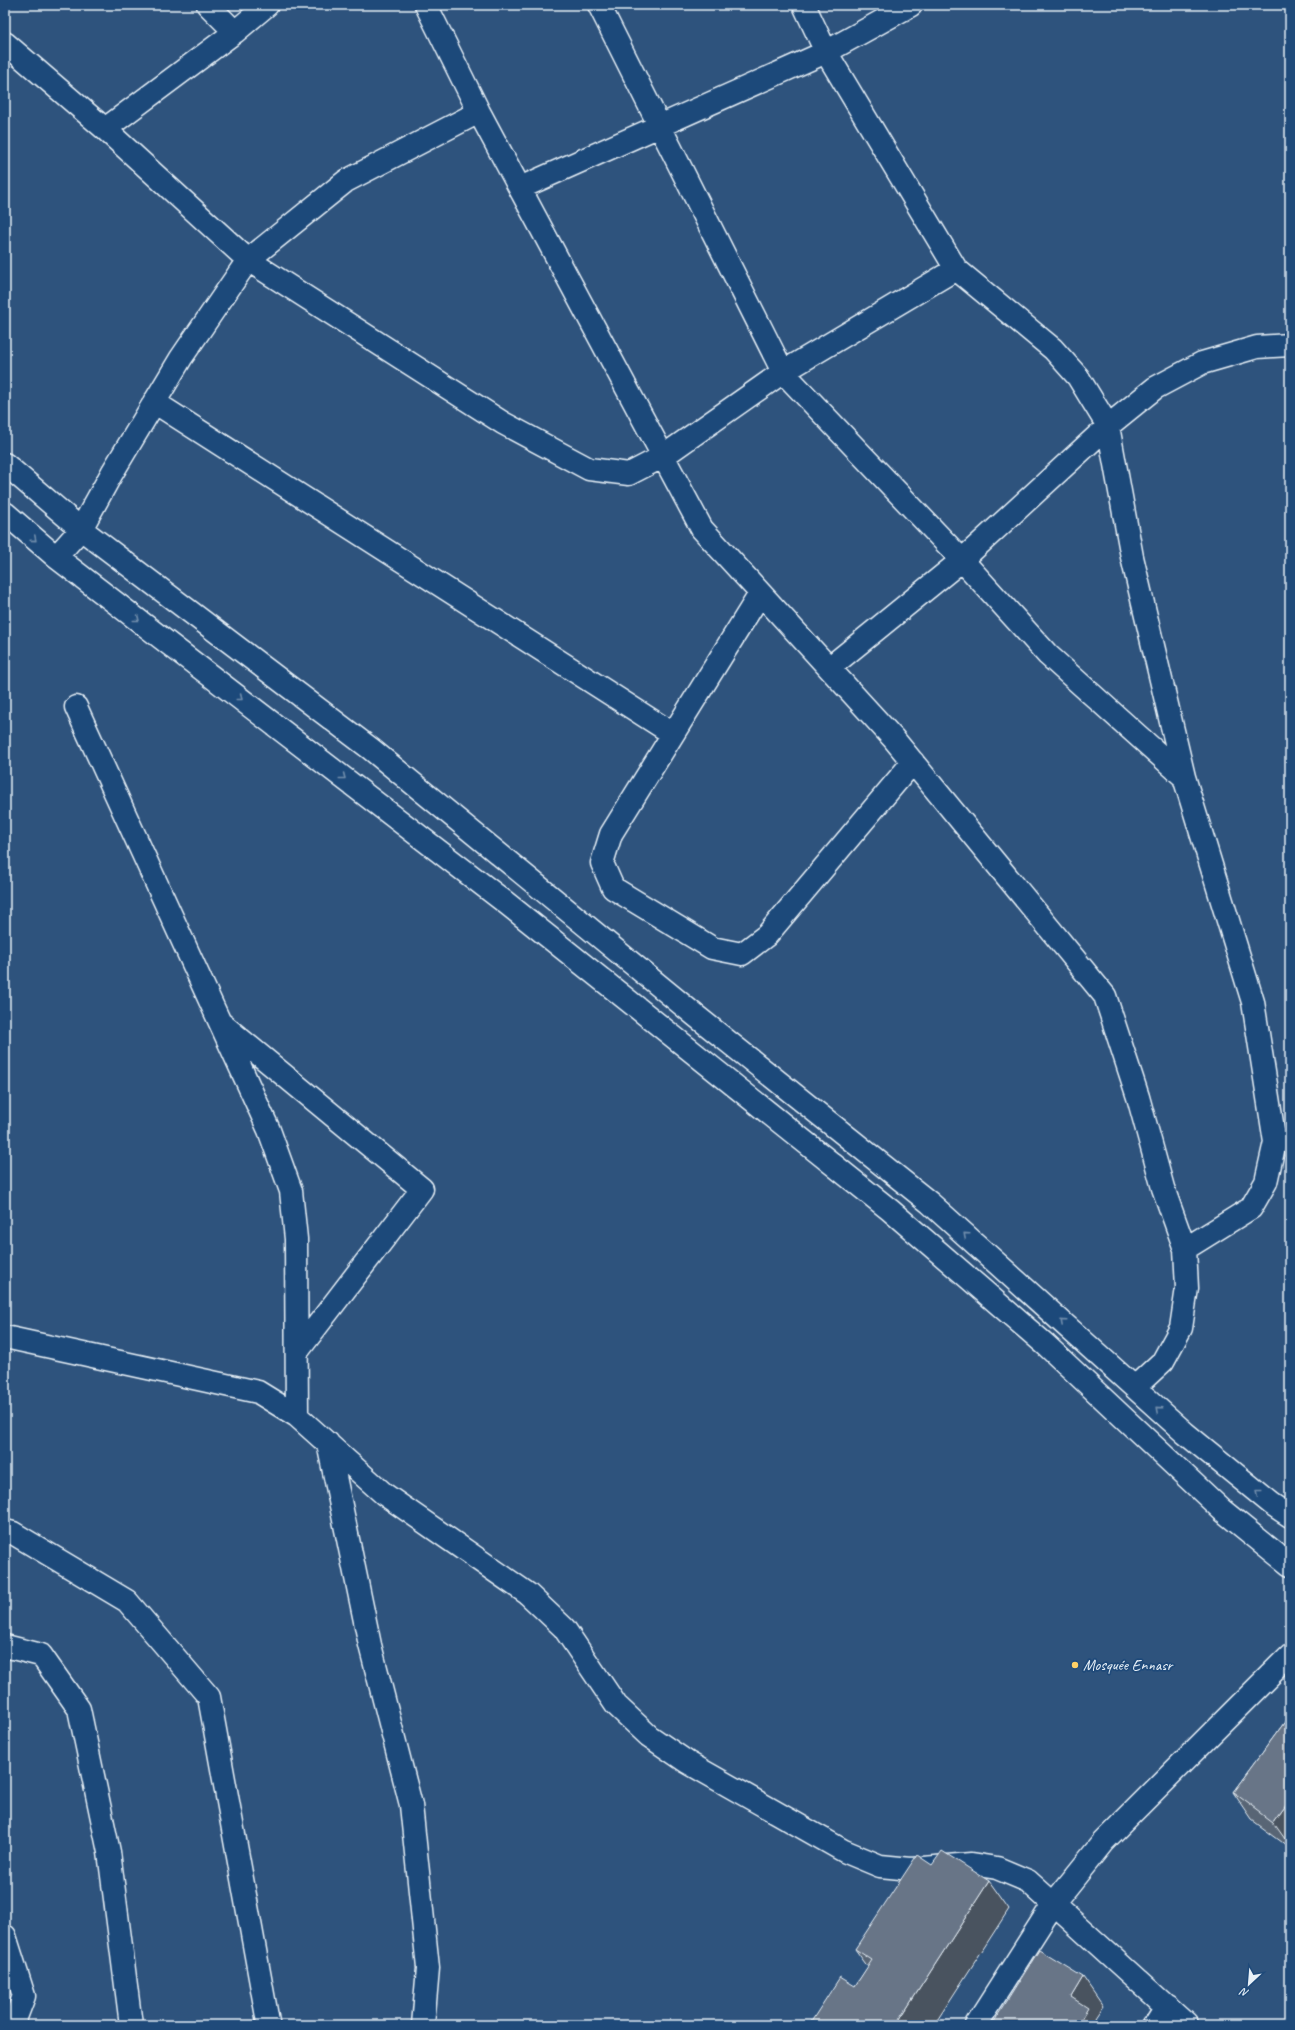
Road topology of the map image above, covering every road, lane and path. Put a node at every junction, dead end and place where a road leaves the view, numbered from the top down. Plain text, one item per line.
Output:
1 (208, 5) edge
2 (267, 5) edge
3 (426, 5) edge
4 (599, 5) edge
5 (804, 5) edge
6 (911, 5) edge
7 (235, 32) junction
8 (5, 43) edge
9 (826, 52) junction
10 (479, 112) junction
11 (660, 125) junction
12 (105, 129) junction
13 (520, 188) junction
14 (248, 260) junction
15 (956, 269) junction
16 (1290, 344) edge
17 (783, 372) junction
18 (154, 402) junction
19 (1108, 426) junction
20 (662, 457) junction
21 (5, 464) edge
22 (5, 513) edge
23 (81, 529) junction
24 (56, 557) junction
25 (962, 560) junction
26 (760, 594) junction
27 (829, 668) junction
28 (76, 707) dead end
29 (673, 734) junction
30 (913, 762) junction
31 (1184, 777) junction
32 (219, 1021) junction
33 (1185, 1250) junction
34 (5, 1337) edge
35 (297, 1352) junction
36 (1135, 1387) junction
37 (297, 1416) junction
38 (328, 1444) junction
39 (1290, 1516) edge
40 (5, 1531) edge
41 (1290, 1565) edge
42 (5, 1646) edge
43 (1290, 1655) edge
44 (1054, 1903) junction
45 (5, 1936) edge
46 (1167, 2006) junction
47 (13, 2025) edge
48 (131, 2025) edge
49 (267, 2025) edge
50 (423, 2025) edge
51 (976, 2025) edge
52 (1155, 2025) edge
53 (1188, 2025) edge

1 - 7 street
2 - 7 street
3 - 10 street
4 - 11 street
5 - 9 street
6 - 9 street
7 - 12 street
8 - 12 street
9 - 11 street
9 - 15 street
10 - 13 street
10 - 14 street
11 - 13 street
11 - 17 street
12 - 14 street
13 - 20 street
14 - 18 street
14 - 20 street
15 - 17 street
15 - 19 street
16 - 19 street
17 - 20 street
17 - 25 street
18 - 23 street
18 - 29 street
19 - 25 street
19 - 31 street
20 - 26 street
21 - 23 street
22 -> 24 street
23 - 24 street
36 -> 23 street
24 -> 41 street
25 - 27 street
25 - 31 street
26 - 27 street
26 - 29 street
27 - 30 street
28 - 32 street
29 - 30 street
30 - 33 street
31 - 33 street
32 - 35 street
32 - 35 street
33 - 36 street
34 - 37 street
35 - 37 street
39 -> 36 street
37 - 38 street
38 - 44 street
38 - 50 street
40 - 49 street
42 - 48 street
43 - 44 street
44 - 46 street
44 - 51 street
45 - 47 street
46 - 52 street
46 - 53 street

